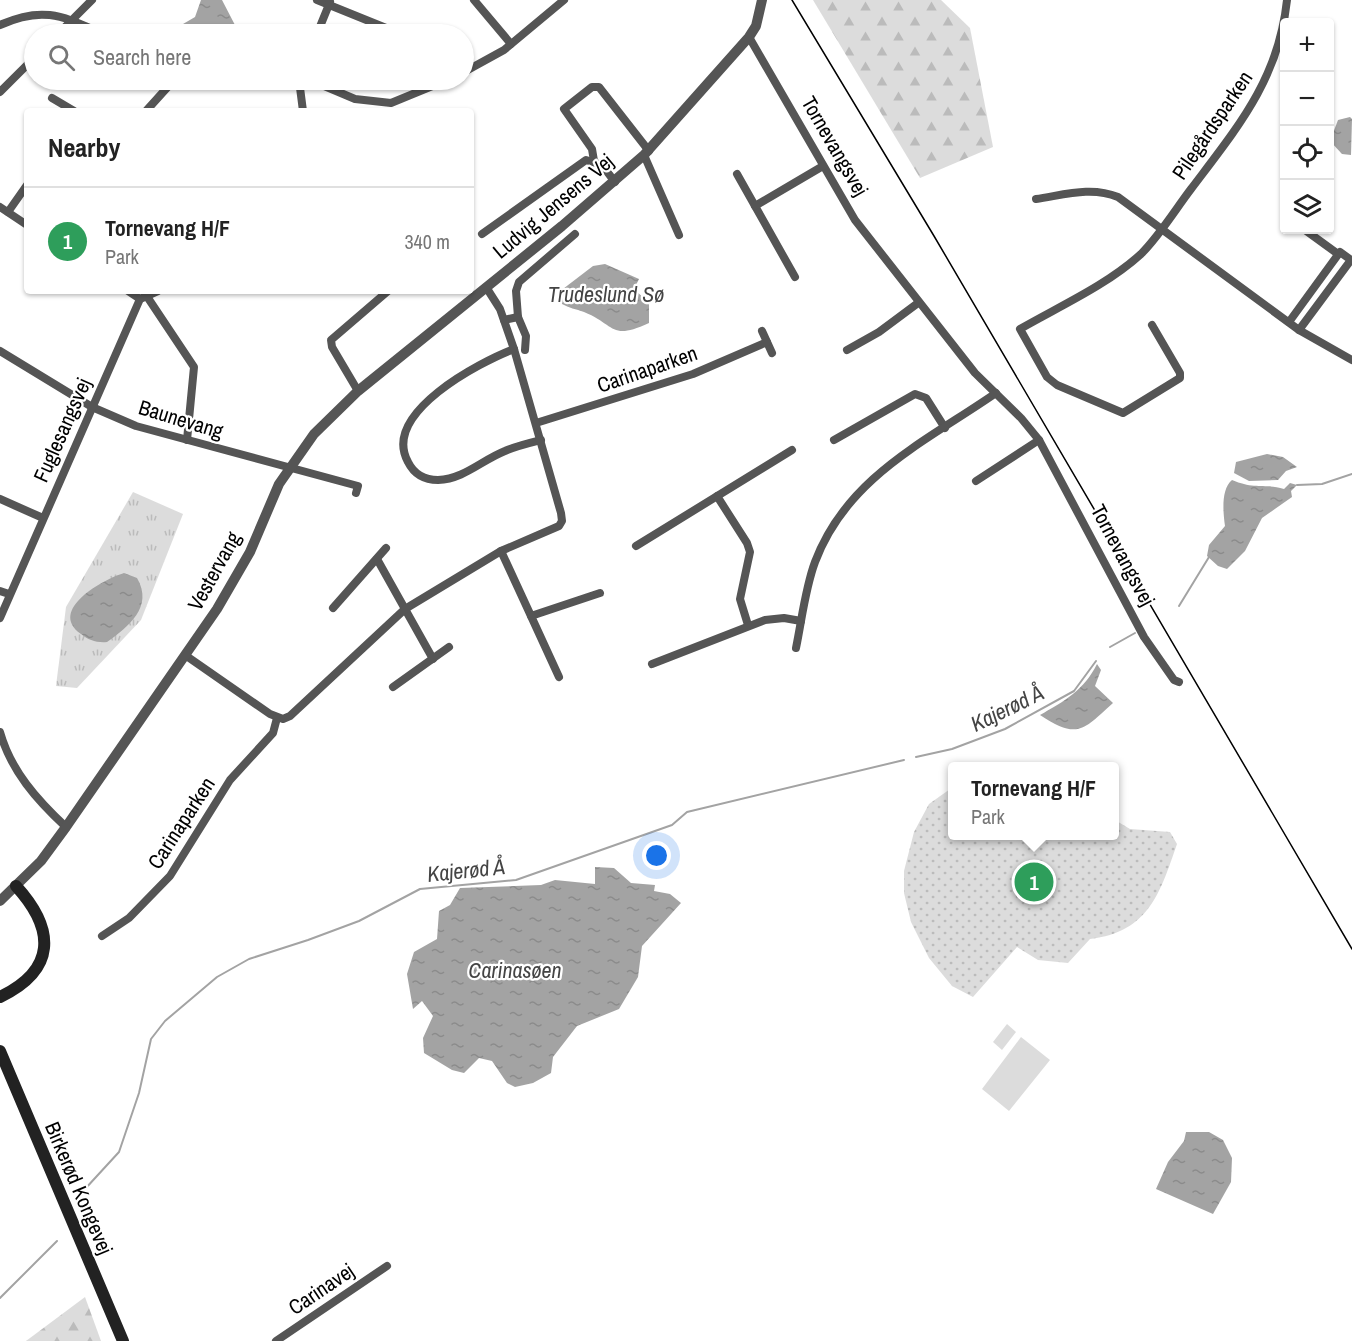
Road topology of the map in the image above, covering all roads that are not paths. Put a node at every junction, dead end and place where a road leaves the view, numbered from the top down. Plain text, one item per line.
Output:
1 (92, 0) edge
2 (317, 0) edge
3 (474, 0) edge
4 (564, 0) edge
5 (762, 0) edge
6 (1287, 0) edge
7 (330, 2) edge
8 (73, 20) junction
9 (69, 24) edge
10 (82, 24) edge
11 (321, 24) edge
12 (378, 24) edge
13 (0, 25) edge
14 (749, 37) junction
15 (511, 44) junction
16 (474, 67) edge
17 (24, 68) edge
18 (165, 90) edge
19 (300, 90) edge
20 (334, 90) edge
21 (427, 90) edge
22 (0, 92) edge
23 (52, 98) dead end
24 (392, 107) edge
25 (69, 108) edge
26 (149, 108) edge
27 (303, 108) edge
28 (646, 153) junction
29 (594, 161) junction
30 (823, 166) junction
31 (737, 174) dead end
32 (615, 182) junction
33 (24, 188) edge
34 (1036, 199) dead end
35 (755, 206) junction
36 (4, 210) edge
37 (24, 223) edge
38 (1161, 229) junction
39 (483, 234) dead end
40 (575, 234) dead end
41 (1310, 234) edge
42 (680, 235) dead end
43 (1338, 254) junction
44 (795, 276) dead end
45 (486, 287) junction
46 (136, 294) edge
47 (150, 294) edge
48 (384, 294) edge
49 (143, 297) junction
50 (918, 303) junction
51 (518, 317) junction
52 (504, 320) junction
53 (1289, 322) junction
54 (1152, 325) dead end
55 (1299, 330) junction
56 (762, 332) dead end
57 (767, 342) junction
58 (514, 349) junction
59 (525, 350) dead end
60 (847, 350) dead end
61 (0, 351) edge
62 (772, 353) dead end
63 (1352, 360) edge
64 (358, 391) junction
65 (996, 393) junction
66 (93, 407) junction
67 (536, 423) junction
68 (945, 428) junction
69 (187, 440) junction
70 (541, 440) junction
71 (834, 440) dead end
72 (1039, 440) junction
73 (792, 450) dead end
74 (289, 468) junction
75 (976, 481) dead end
76 (356, 493) dead end
77 (717, 496) junction
78 (0, 499) edge
79 (43, 518) junction
80 (636, 546) dead end
81 (386, 548) dead end
82 (501, 551) junction
83 (377, 559) junction
84 (0, 591) edge
85 (600, 593) dead end
86 (9, 594) junction
87 (333, 608) dead end
88 (405, 609) junction
89 (531, 616) junction
90 (0, 618) edge
91 (801, 621) junction
92 (748, 625) junction
93 (449, 647) dead end
94 (796, 648) dead end
95 (185, 655) junction
96 (433, 659) junction
97 (652, 664) dead end
98 (559, 677) dead end
99 (1179, 682) dead end
100 (393, 687) dead end
101 (277, 718) junction
102 (0, 732) edge
103 (2, 746) edge
104 (66, 827) junction
105 (16, 886) junction
106 (0, 901) edge
107 (102, 936) dead end
108 (0, 997) edge
109 (0, 1051) edge
110 (5, 1076) edge
111 (387, 1266) dead end
112 (123, 1341) edge
113 (276, 1341) edge

1 - 8 street
2 - 7 street
3 - 15 street
4 - 15 street
5 - 14 street
6 - 38 street, Pilegårdsparken
7 - 11 street
7 - 12 street
8 - 9 street
8 - 10 street
8 - 13 street
14 - 28 street, Ludvig Jensens Vej
14 - 30 street, Tornevangsvej
15 - 16 street
17 - 22 street
18 - 26 street
19 - 27 street
20 - 24 street
21 - 24 street
23 - 25 street
28 - 29 street, Ludvig Jensens Vej
28 - 32 street, Ludvig Jensens Vej
28 - 42 street, Ludvig Jensens Vej
29 - 32 street
29 - 39 street
30 - 35 street
30 - 50 street, Tornevangsvej
31 - 35 street
32 - 45 street, Ludvig Jensens Vej
33 - 36 street
34 - 38 street
35 - 44 street
36 - 37 street
38 - 53 street
38 - 54 street, Pilegårdsparken
40 - 51 street
41 - 43 street
43 - 53 street
43 - 55 street
45 - 52 street
45 - 64 street, Vestervang
46 - 49 street
47 - 49 street
48 - 64 street
49 - 66 street, Fuglesangsvej
49 - 69 street
50 - 60 street
50 - 65 street, Tornevangsvej
51 - 52 street
51 - 59 street
52 - 58 street
53 - 55 street
55 - 63 street
56 - 57 street
57 - 62 street
57 - 67 street, Carinaparken
58 - 67 street
58 - 70 street
61 - 66 street, Baunevang
64 - 74 street, Vestervang
65 - 68 street
65 - 72 street, Tornevangsvej
66 - 69 street, Baunevang
66 - 79 street, Fuglesangsvej
67 - 70 street
68 - 71 street
68 - 91 street
69 - 74 street, Baunevang
70 - 82 street
72 - 75 street
72 - 99 street, Tornevangsvej
73 - 77 street
74 - 76 street, Baunevang
74 - 95 street, Vestervang
77 - 80 street
77 - 92 street
78 - 79 street
79 - 86 street, Fuglesangsvej
81 - 83 street
82 - 88 street
82 - 89 street
83 - 87 street
83 - 88 street
84 - 86 street
85 - 89 street
86 - 90 street, Fuglesangsvej
88 - 96 street
88 - 101 street
89 - 98 street
91 - 92 street
91 - 94 street
92 - 97 street
93 - 96 street
95 - 101 street
95 - 104 street, Vestervang
96 - 100 street
101 - 107 street, Carinaparken
102 - 103 street
103 - 104 street
104 - 105 street, Vestervang
105 - 106 street, Vestervang
105 - 108 main road
109 - 110 main road, Birkerød Kongevej
110 - 112 main road, Birkerød Kongevej
111 - 113 street, Carinavej

